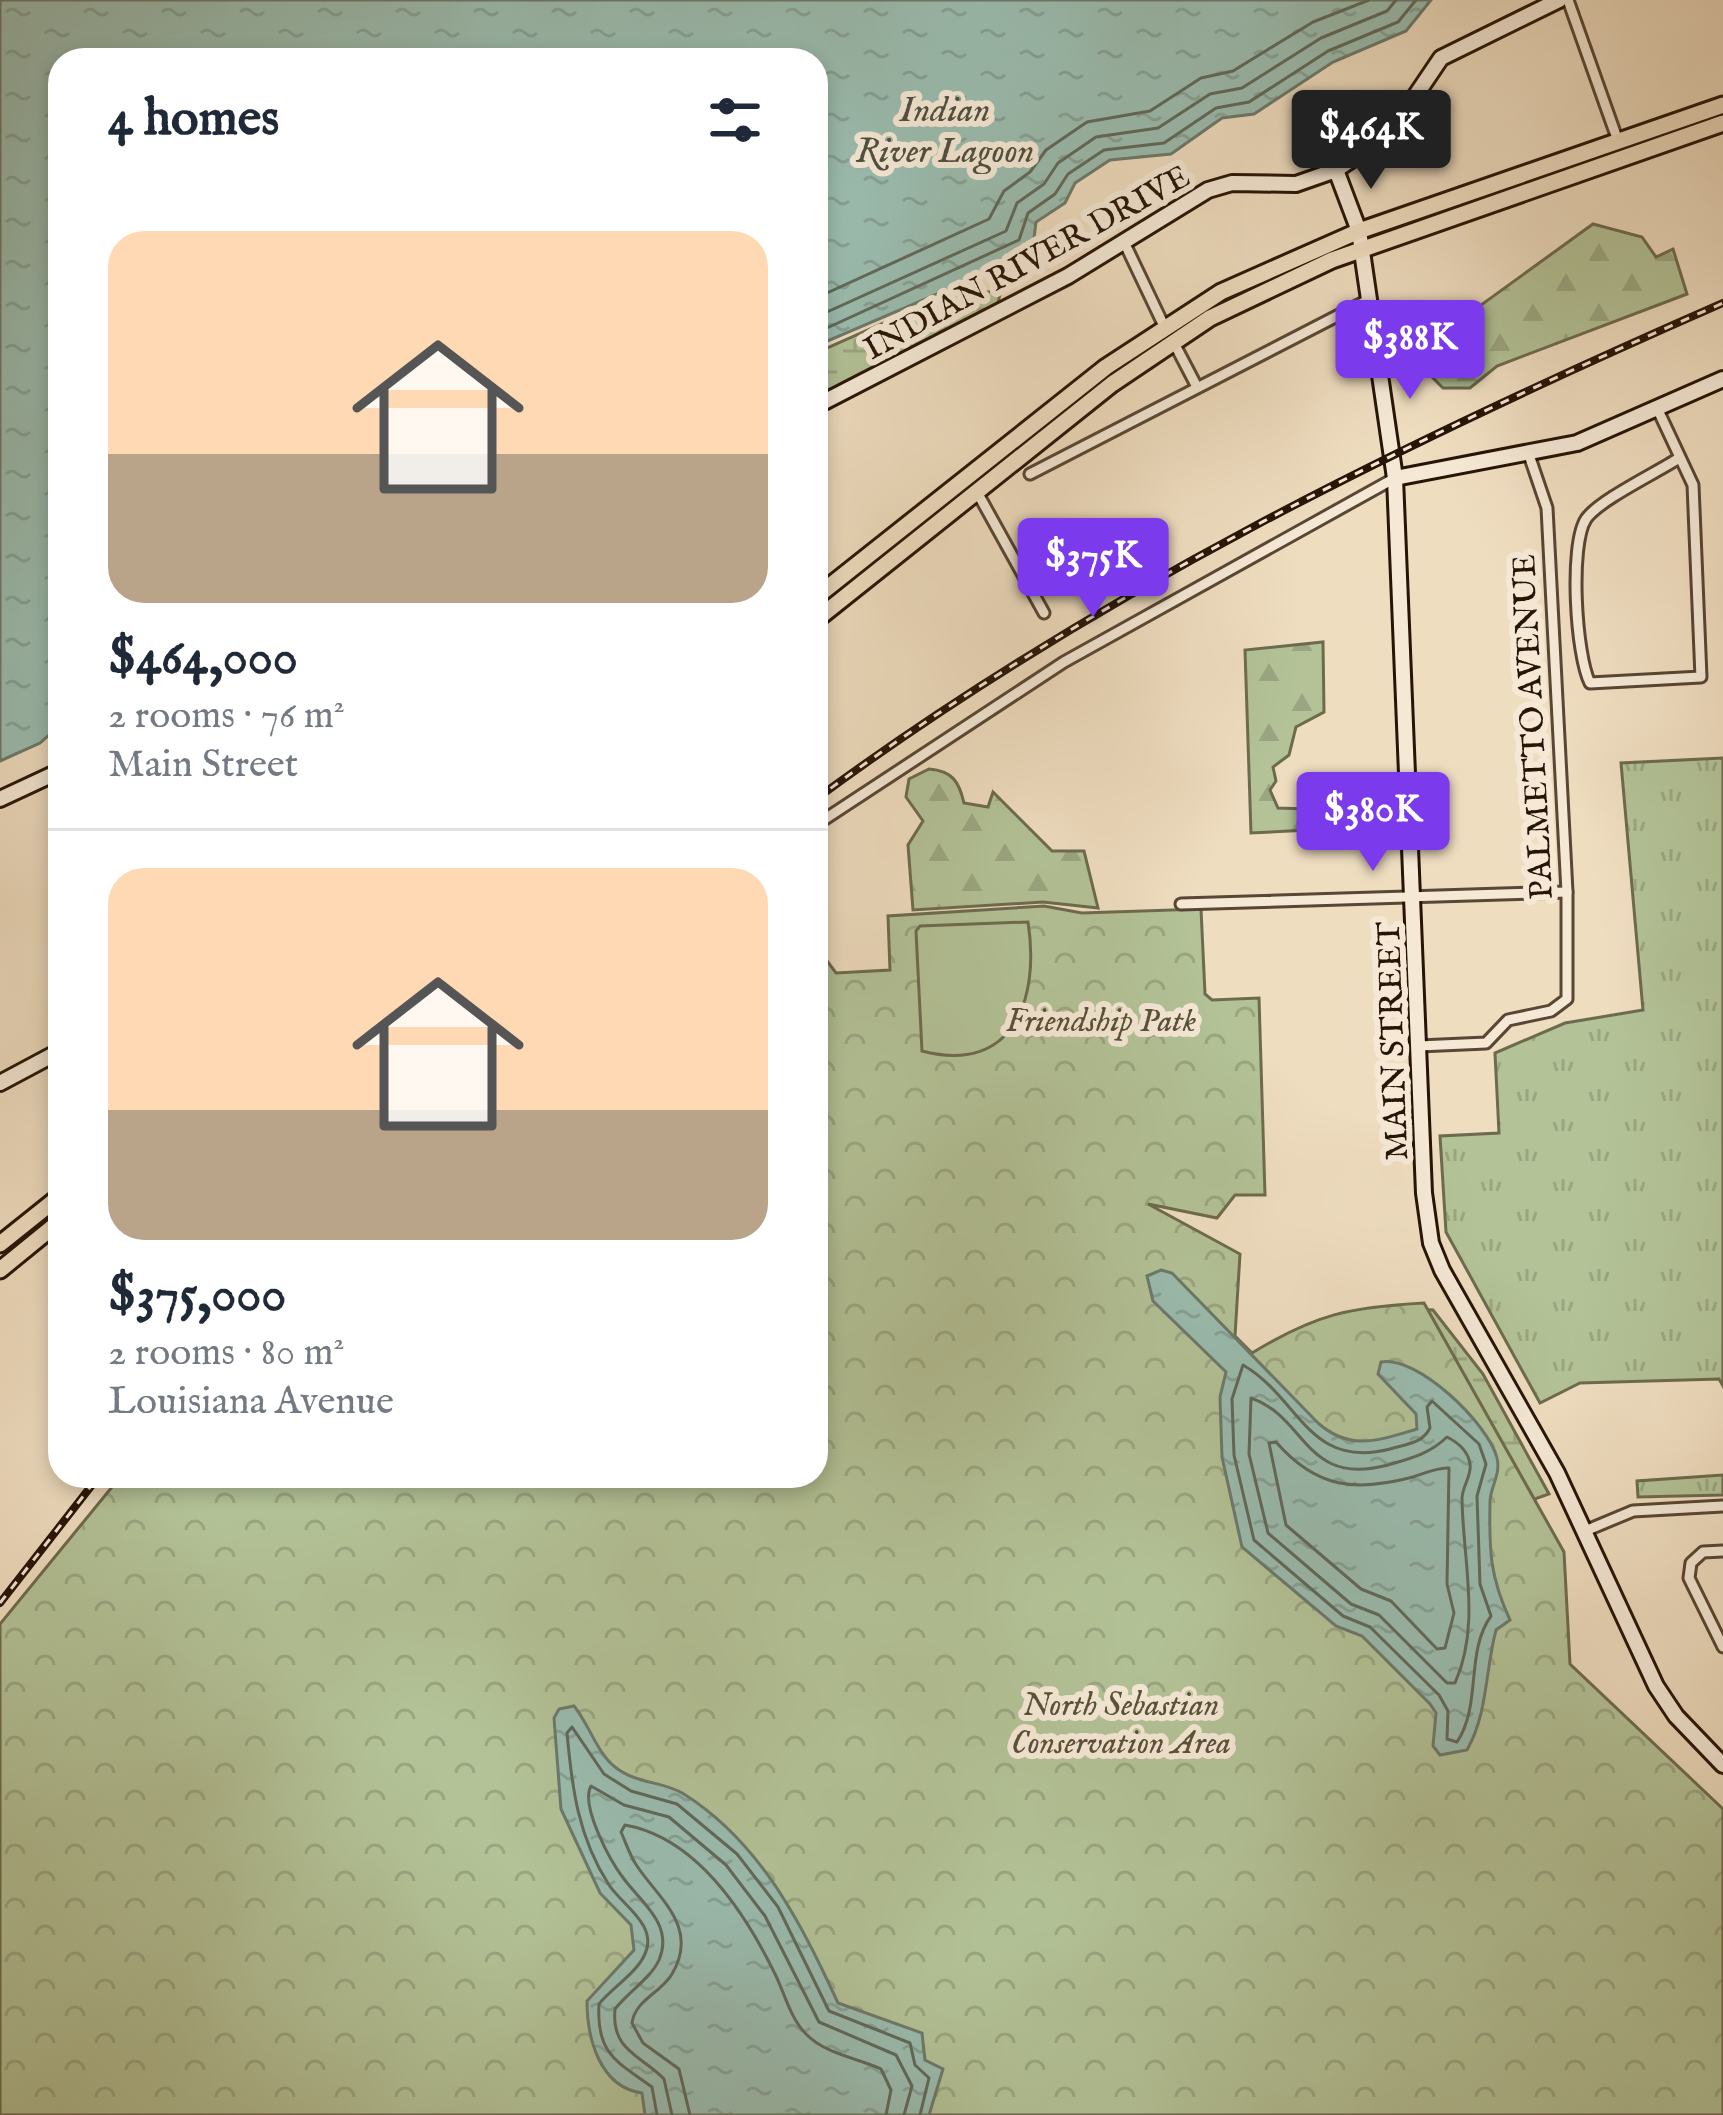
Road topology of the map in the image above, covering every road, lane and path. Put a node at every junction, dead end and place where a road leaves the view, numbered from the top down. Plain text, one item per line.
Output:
1 (1558, 0) edge
2 (1568, 0) edge
3 (1723, 105) edge
4 (1678, 121) junction
5 (1723, 123) edge
6 (1618, 141) junction
7 (1660, 146) junction
8 (1596, 167) junction
9 (1336, 170) junction
10 (1359, 231) junction
11 (1125, 244) junction
12 (1362, 249) junction
13 (1370, 299) junction
14 (1168, 333) junction
15 (1723, 379) edge
16 (1197, 387) junction
17 (828, 400) edge
18 (1657, 408) junction
19 (1529, 455) junction
20 (993, 457) junction
21 (1679, 458) junction
22 (1030, 474) dead end
23 (1395, 478) junction
24 (961, 482) junction
25 (977, 492) junction
26 (948, 515) junction
27 (828, 587) edge
28 (828, 610) edge
29 (1044, 613) dead end
30 (48, 777) edge
31 (0, 799) edge
32 (828, 818) edge
33 (1567, 892) junction
34 (1413, 895) junction
35 (1181, 904) dead end
36 (1419, 1046) junction
37 (48, 1057) edge
38 (0, 1083) edge
39 (48, 1206) edge
40 (48, 1231) edge
41 (0, 1244) edge
42 (0, 1270) edge
43 (1723, 1506) edge
44 (1585, 1531) junction
45 (1723, 1551) edge
46 (1723, 1647) edge
47 (1723, 1765) edge

1 - 9 street, INDIAN RIVER DRIVE
2 - 6 street
3 - 4 main road
4 - 6 main road
4 - 7 main road
5 - 7 main road
6 - 8 main road
6 - 10 main road
7 - 8 main road
8 - 12 main road
9 - 10 street, MAIN STREET
9 - 11 street, INDIAN RIVER DRIVE
10 - 12 street, MAIN STREET
10 - 14 main road
11 - 14 street
11 - 17 street, INDIAN RIVER DRIVE
12 - 13 street, MAIN STREET
12 - 14 main road
13 - 16 street
13 - 23 street, MAIN STREET
14 - 16 street
14 - 20 main road
14 - 25 main road
15 - 18 street
16 - 22 street
18 - 19 street
18 - 21 street
19 - 23 street
19 - 33 street, PALMETTO AVENUE
20 - 24 main road
20 - 25 main road
21 - 21 street
23 - 32 street
23 - 34 street, MAIN STREET
24 - 26 main road
24 - 27 main road
25 - 26 main road
25 - 29 street
26 - 28 main road
30 - 31 street
33 - 34 street
33 - 36 street, PALMETTO AVENUE
34 - 35 street
34 - 36 street, MAIN STREET
36 - 44 street, MAIN STREET
37 - 38 street
39 - 41 main road
40 - 42 main road
43 - 44 street
44 - 47 street, MAIN STREET
45 - 46 street

